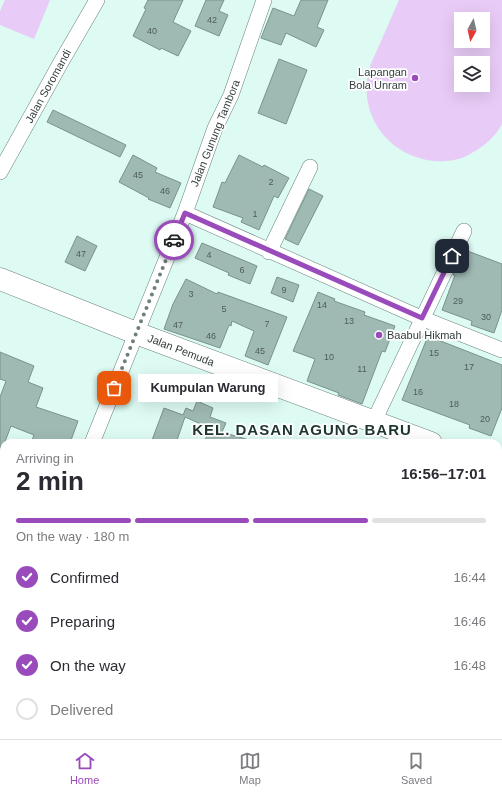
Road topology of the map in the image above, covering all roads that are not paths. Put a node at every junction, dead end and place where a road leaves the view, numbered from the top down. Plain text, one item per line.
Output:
1 (97, 0) edge
2 (264, 0) edge
3 (310, 167) dead end
4 (0, 172) edge
5 (185, 213) junction
6 (464, 231) dead end
7 (269, 252) junction
8 (0, 279) edge
9 (422, 318) junction
10 (136, 333) junction
11 (502, 350) edge
12 (374, 421) junction
13 (94, 439) edge
14 (421, 439) edge

1 - 4 street, Jalan Soromandi
2 - 5 street, Jalan Gunung Tambora
3 - 7 street
5 - 7 street
5 - 10 street, Jalan Gunung Tambora
6 - 9 street
7 - 9 street
8 - 10 street, Jalan Pemuda
9 - 11 street
9 - 12 street
10 - 12 street, Jalan Pemuda
10 - 13 street, Jalan Gunung Tambora
12 - 14 street, Jalan Pemuda

